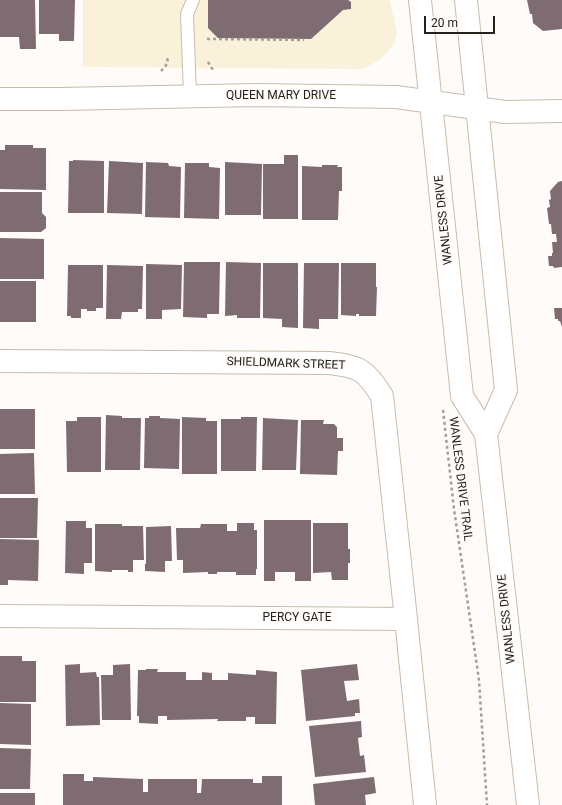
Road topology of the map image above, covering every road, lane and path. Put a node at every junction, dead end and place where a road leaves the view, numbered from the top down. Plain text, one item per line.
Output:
1 (193, 0) edge
2 (420, 0) edge
3 (466, 0) edge
4 (207, 39) dead end
5 (304, 40) dead end
6 (190, 96) junction
7 (0, 99) edge
8 (431, 102) junction
9 (477, 108) junction
10 (562, 111) edge
11 (0, 361) edge
12 (442, 407) dead end
13 (486, 434) junction
14 (0, 616) edge
15 (406, 619) junction
16 (425, 805) edge
17 (487, 805) edge
18 (528, 805) edge

1 - 6 lane
2 - 8 street, WANLESS DRIVE
3 - 9 street
4 - 5 path
6 - 7 street, QUEEN MARY DRIVE
6 - 8 street, QUEEN MARY DRIVE
8 - 9 street, QUEEN MARY DRIVE
8 - 13 street, WANLESS DRIVE
9 - 10 street, QUEEN MARY DRIVE
9 - 13 street
11 - 15 street, SHIELDMARK STREET
12 - 17 path, WANLESS DRIVE TRAIL
13 - 18 street, WANLESS DRIVE
14 - 15 street, PERCY GATE
15 - 16 street

